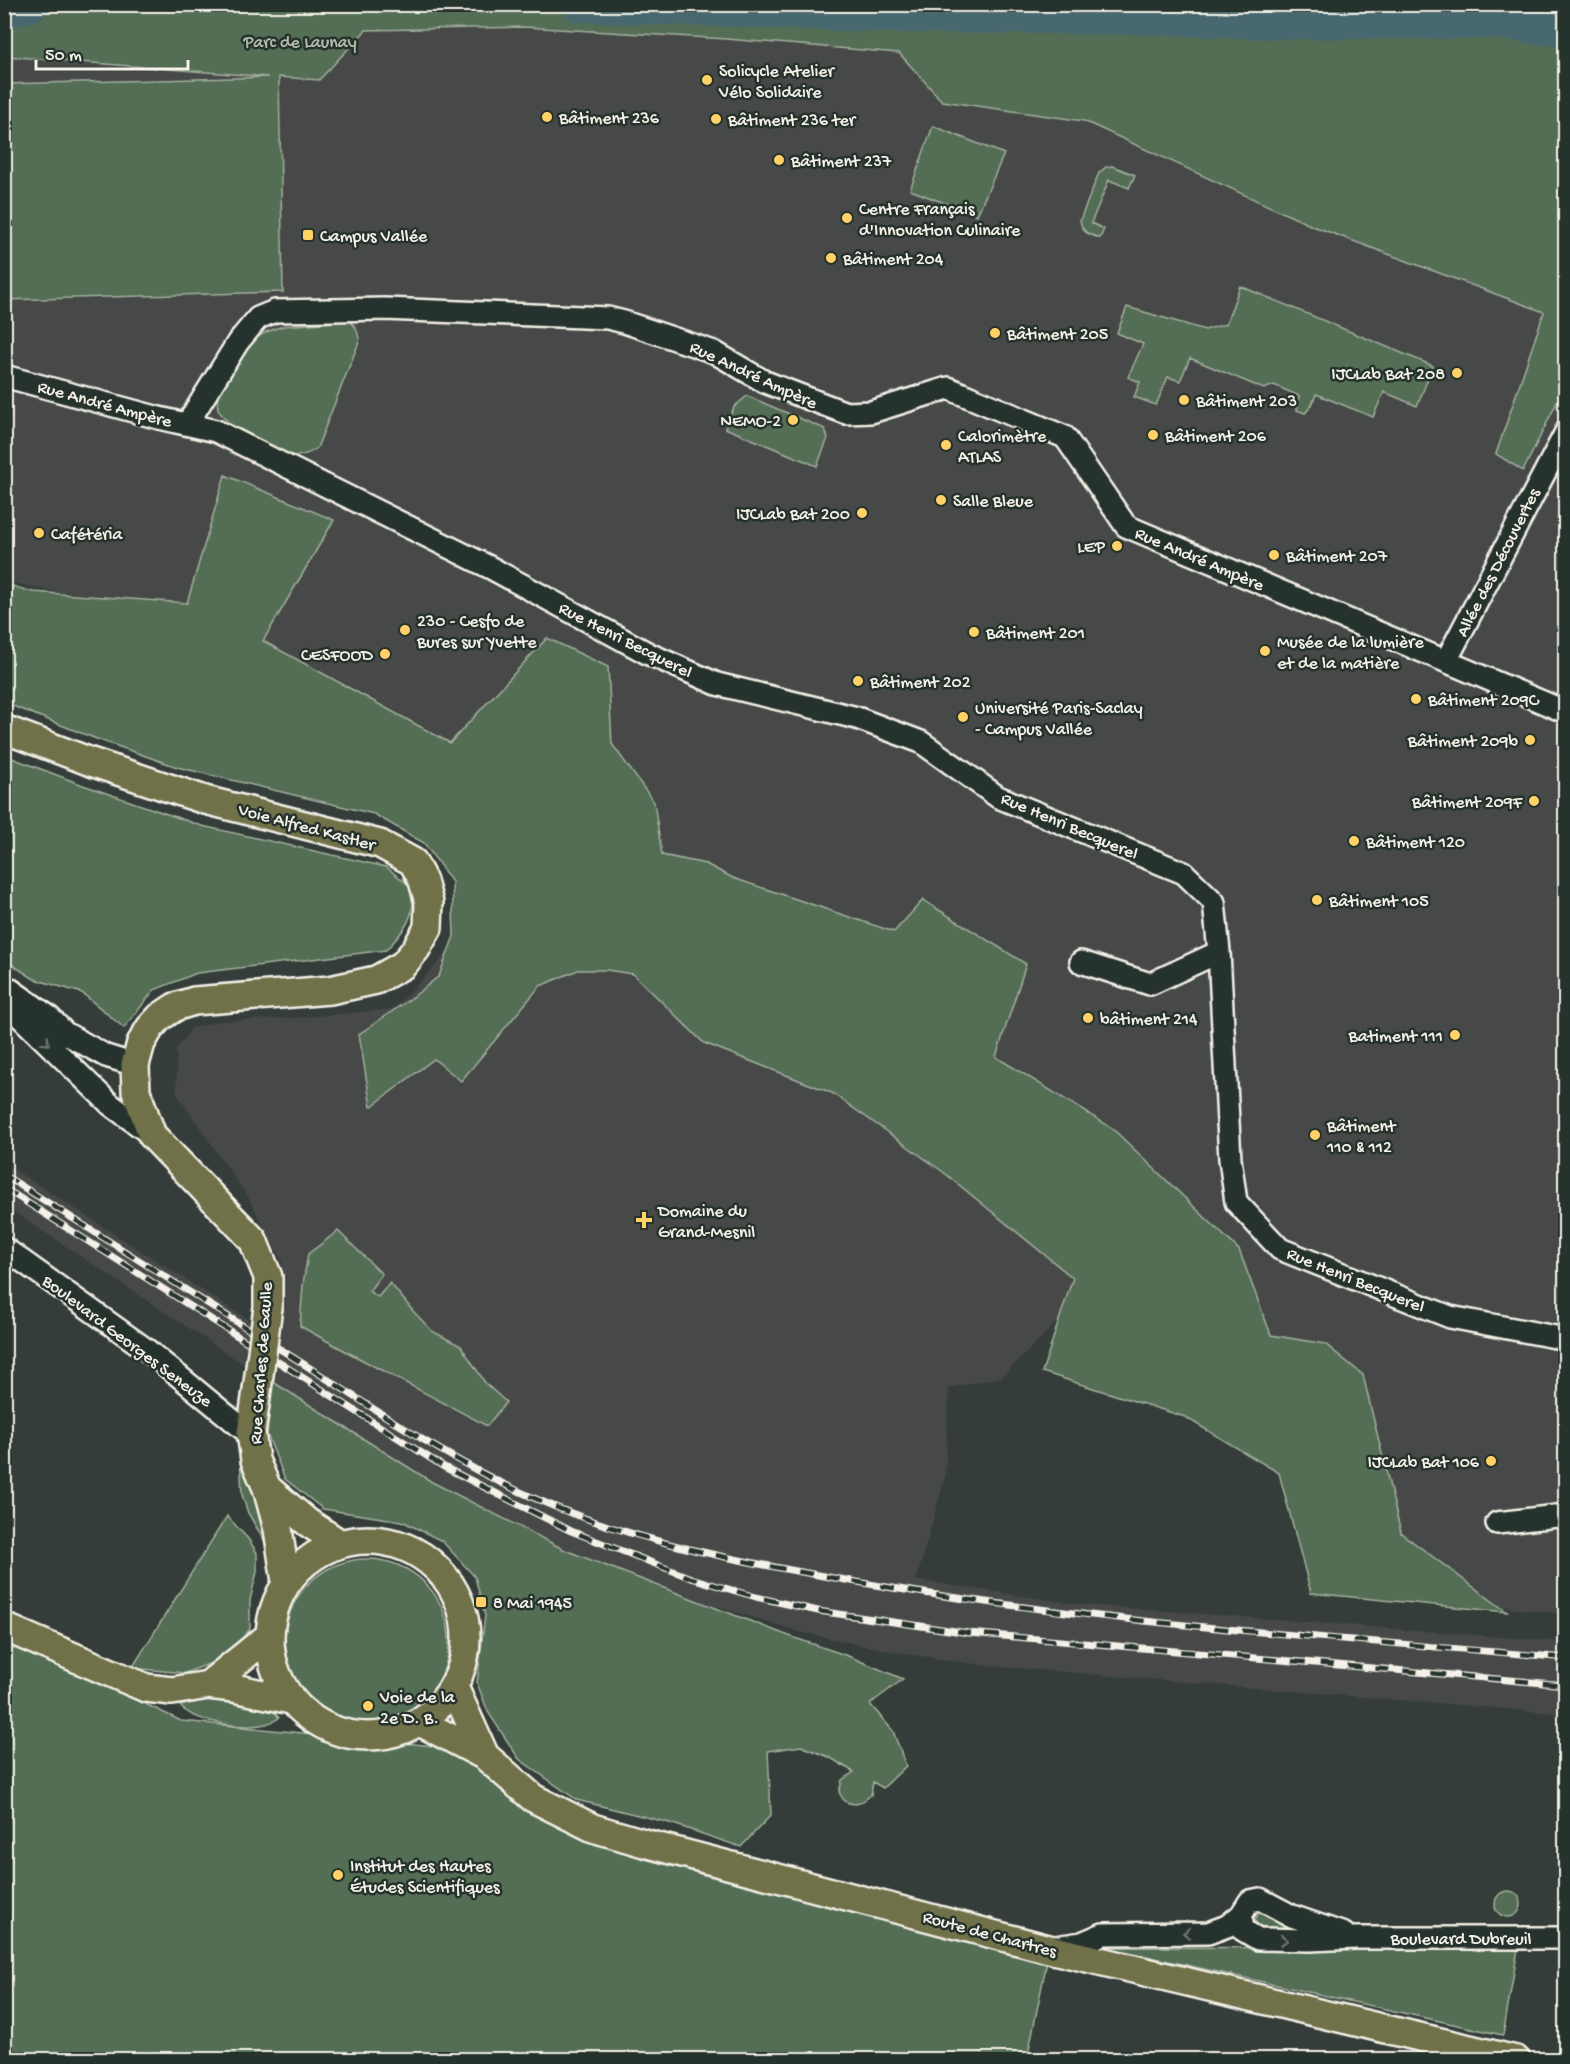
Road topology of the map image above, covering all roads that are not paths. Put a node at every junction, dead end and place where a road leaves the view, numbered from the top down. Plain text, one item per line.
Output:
1 (4, 376) edge
2 (187, 424) junction
3 (1566, 432) edge
4 (1446, 661) junction
5 (1566, 712) edge
6 (4, 729) edge
7 (1219, 952) junction
8 (1081, 962) dead end
9 (4, 985) edge
10 (4, 1001) edge
11 (135, 1065) junction
12 (152, 1135) junction
13 (4, 1248) edge
14 (1566, 1339) edge
15 (251, 1433) junction
16 (267, 1488) junction
17 (1566, 1515) edge
18 (1497, 1523) dead end
19 (339, 1543) junction
20 (286, 1582) junction
21 (4, 1627) edge
22 (269, 1636) junction
23 (208, 1685) junction
24 (453, 1687) junction
25 (291, 1700) junction
26 (420, 1722) junction
27 (485, 1756) junction
28 (1241, 1915) junction
29 (1356, 1938) junction
30 (1566, 1938) edge
31 (1045, 1948) junction
32 (1516, 2060) edge

1 - 2 street, Rue André Ampère
2 - 4 street, Rue André Ampère
2 - 7 street, Rue Henri Becquerel
3 - 4 street, Allée des Découvertes
4 - 5 street, Rue André Ampère
6 - 11 main road, Voie Alfred Kastler
7 - 8 street
7 - 14 street, Rue Henri Becquerel
9 - 11 street
10 -> 12 street, Rue Charles de Gaulle
11 - 12 main road, Rue Charles de Gaulle
12 - 15 main road, Rue Charles de Gaulle, bridge
13 - 15 street, Boulevard Georges Seneuze
15 - 16 main road, Rue Charles de Gaulle
16 - 19 main road, Rue Charles de Gaulle
16 - 20 main road, Rue Charles de Gaulle
17 - 18 street
19 - 20 main road
19 - 24 main road
20 - 22 main road
21 - 23 main road
22 - 23 main road
22 - 25 main road
23 - 25 main road
24 - 26 main road
24 - 27 main road, Route de Chartres
25 - 26 main road
26 - 27 main road, Route de Chartres
27 - 31 main road, Route de Chartres
28 -> 29 street, Boulevard Dubreuil
28 - 29 street, Boulevard Dubreuil
28 -> 31 street, Boulevard Dubreuil
29 - 30 street, Boulevard Dubreuil
31 - 32 main road, Route de Chartres

